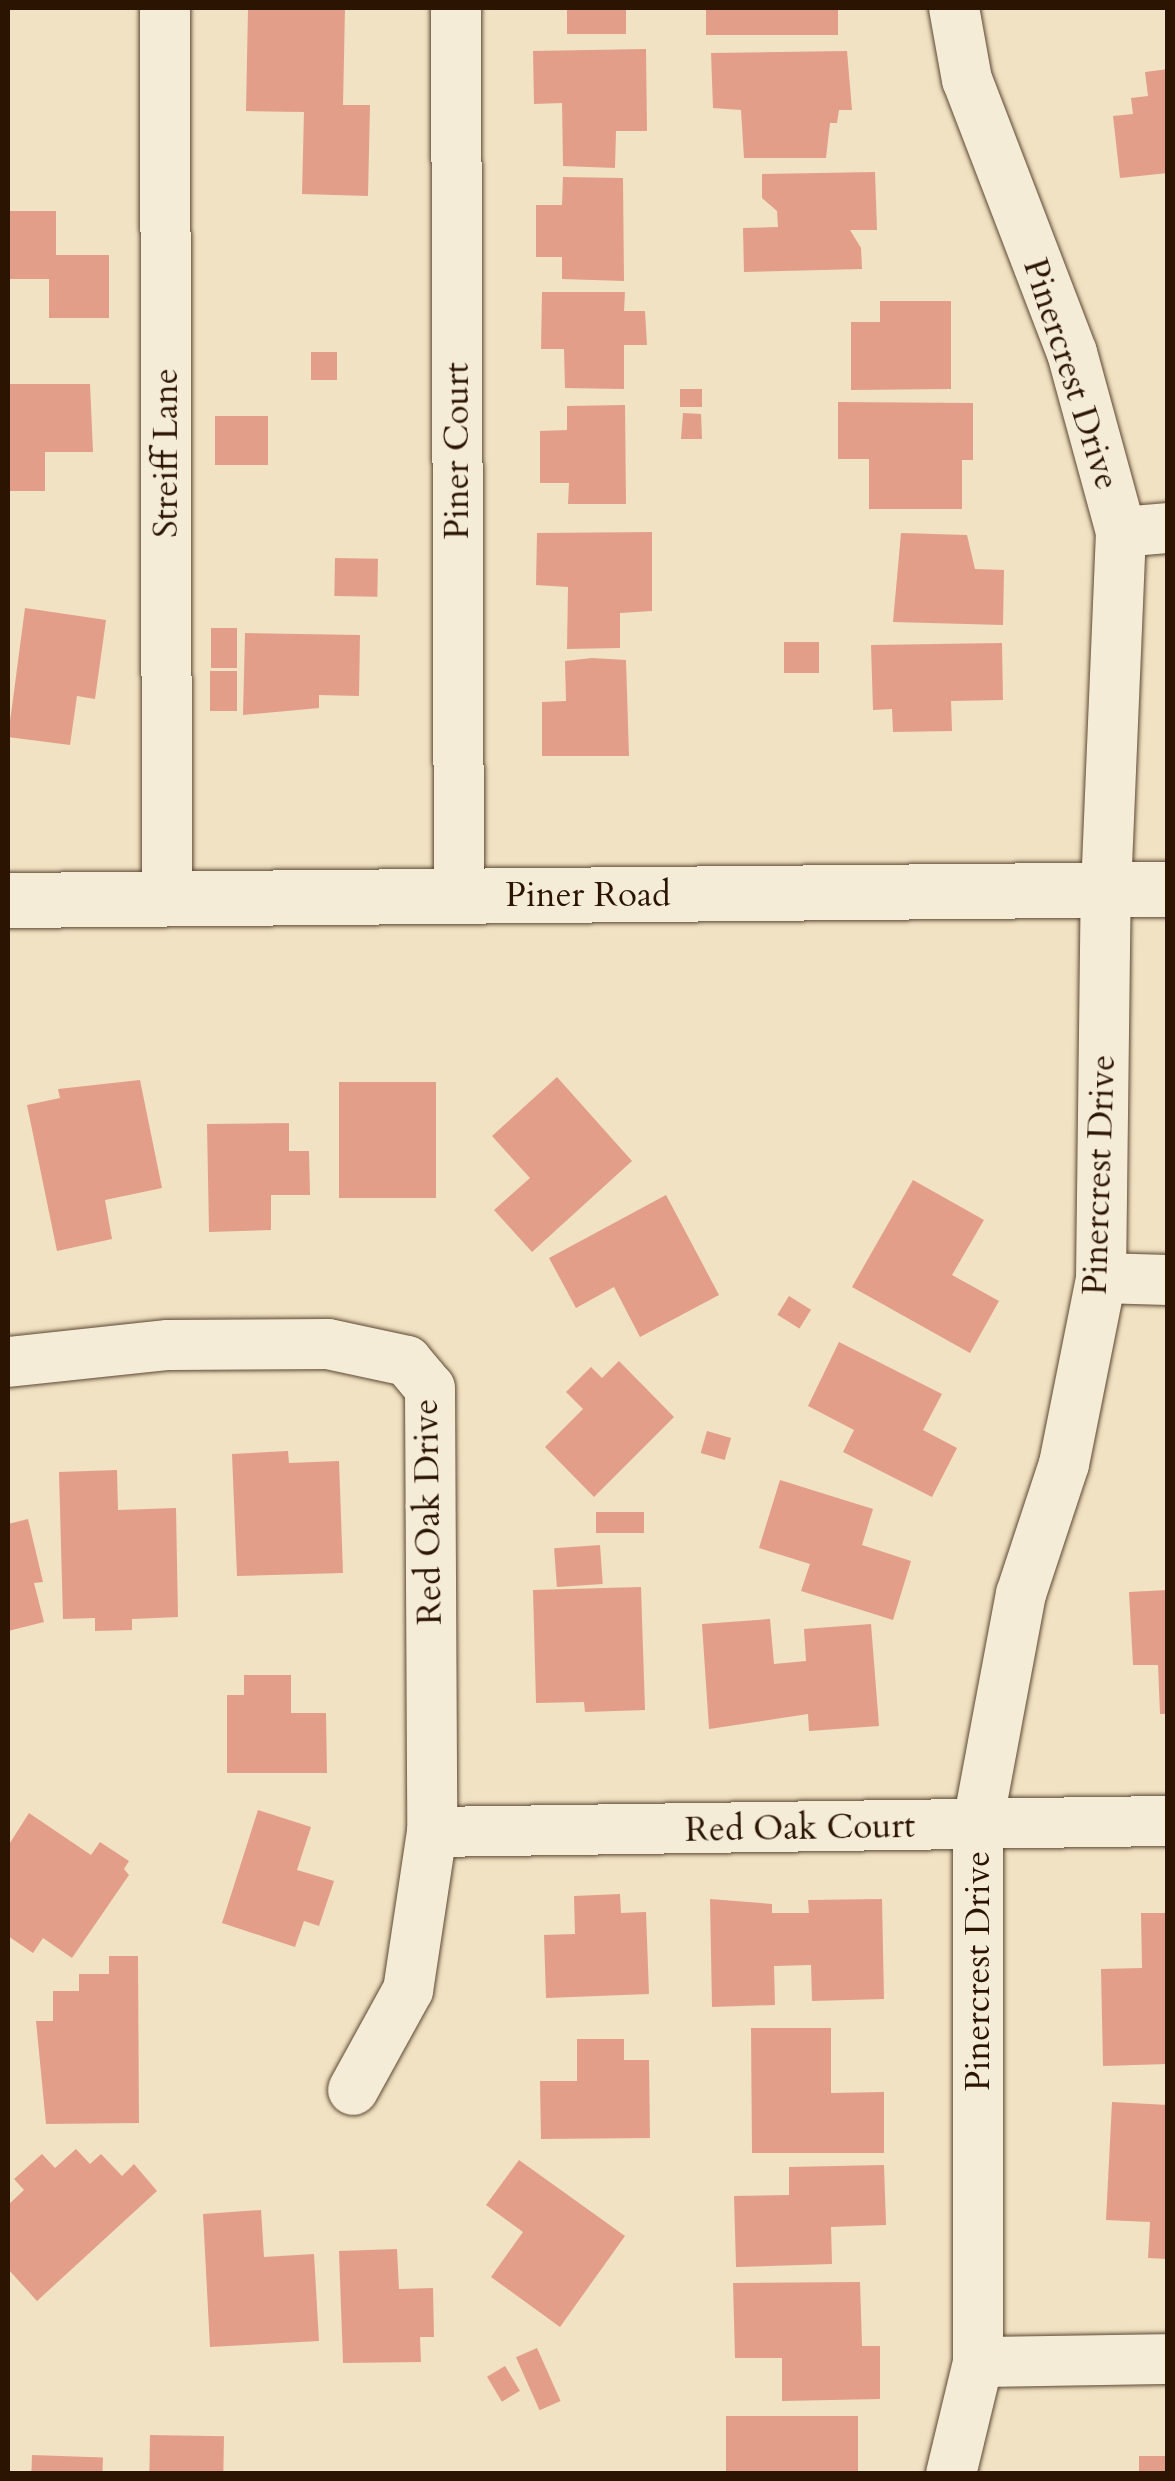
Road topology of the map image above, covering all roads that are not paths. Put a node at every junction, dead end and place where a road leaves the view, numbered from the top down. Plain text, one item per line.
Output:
1 (165, 8) edge
2 (456, 8) edge
3 (954, 8) edge
4 (1144, 530) edge
5 (1168, 889) edge
6 (1106, 890) junction
7 (459, 894) junction
8 (167, 898) junction
9 (8, 900) edge
10 (1101, 1278) junction
11 (1168, 1280) edge
12 (8, 1362) edge
13 (1168, 1821) edge
14 (978, 1823) junction
15 (432, 1832) junction
16 (353, 2090) dead end
17 (1168, 2359) edge
18 (978, 2362) junction
19 (950, 2474) edge

1 - 8 street, Streiff Lane
2 - 7 street, Piner Court
3 - 4 street, Pinercrest Drive
4 - 6 street, Pinercrest Drive
5 - 6 main road, Piner Road
6 - 7 main road, Piner Road
6 - 10 street, Pinercrest Drive
7 - 8 main road, Piner Road
8 - 9 main road, Piner Road
10 - 11 street
10 - 14 street, Pinercrest Drive
12 - 15 street, Red Oak Drive
13 - 14 street, Red Oak Court
14 - 15 street, Red Oak Court
14 - 18 street, Pinercrest Drive
15 - 16 street, Red Oak Drive
17 - 18 street
18 - 19 street, Pinercrest Drive

